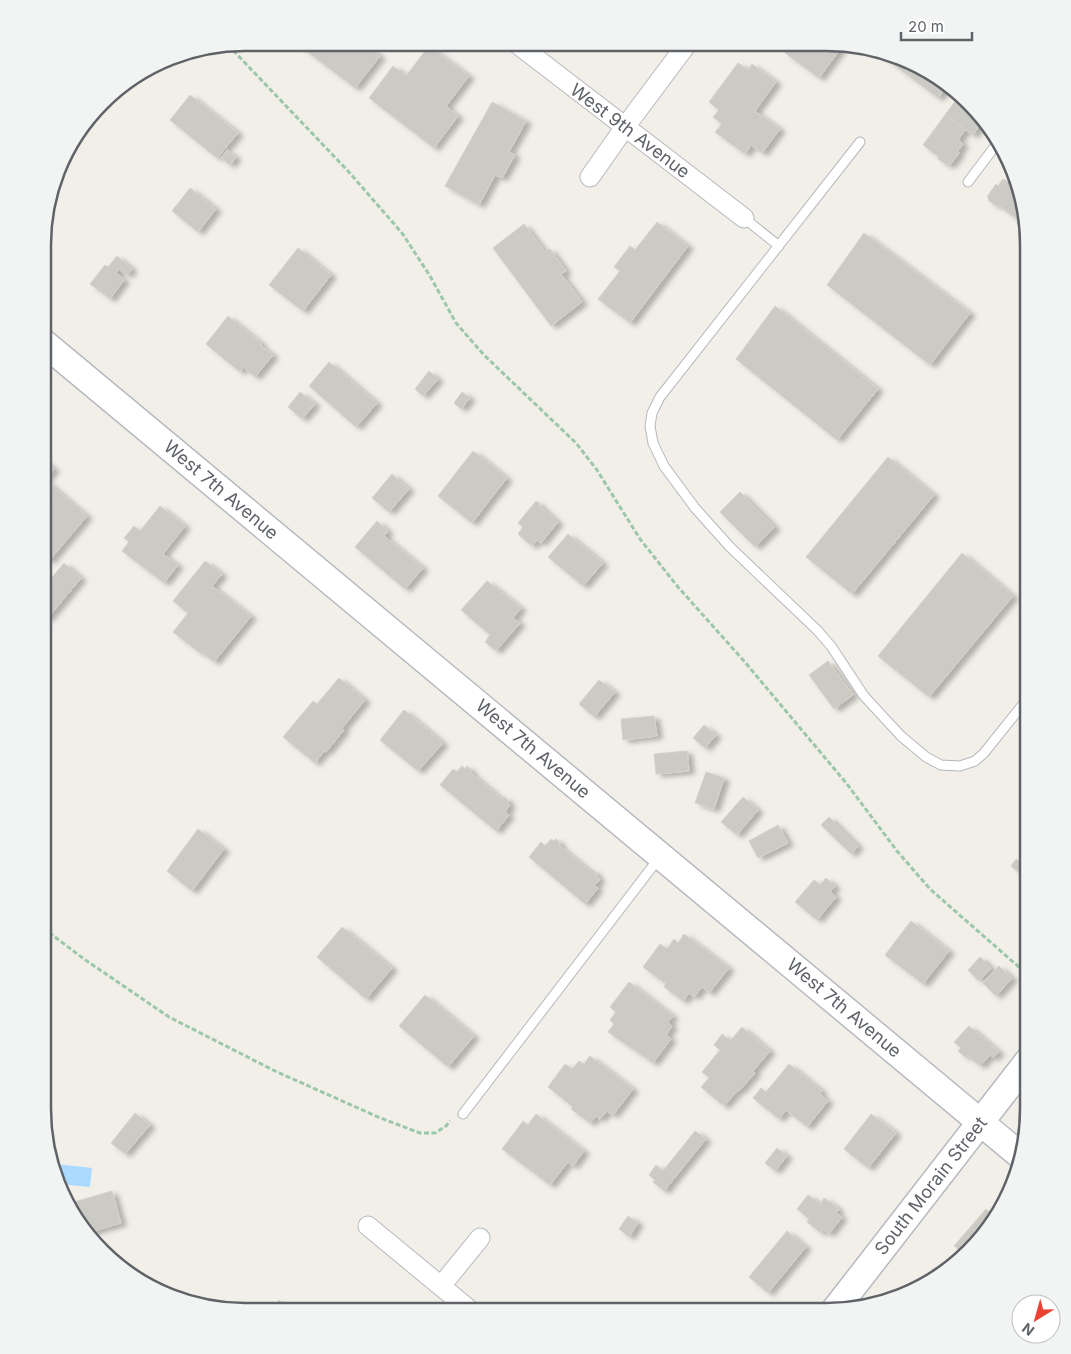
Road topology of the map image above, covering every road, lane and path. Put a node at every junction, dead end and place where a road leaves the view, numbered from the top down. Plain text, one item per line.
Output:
1 (526, 51) edge
2 (682, 51) edge
3 (234, 52) edge
4 (625, 127) junction
5 (860, 142) dead end
6 (993, 147) edge
7 (590, 177) dead end
8 (968, 182) dead end
9 (744, 218) joint
10 (779, 246) junction
11 (51, 349) edge
12 (1020, 708) edge
13 (661, 856) junction
14 (51, 934) edge
15 (1020, 968) edge
16 (1020, 1071) edge
17 (463, 1114) joint
18 (981, 1122) junction
19 (1015, 1151) edge
20 (368, 1226) dead end
21 (480, 1238) dead end
22 (441, 1286) junction
23 (841, 1302) edge
24 (461, 1303) edge

1 - 4 street, West 9th Avenue
2 - 4 street
3 - 15 path
4 - 7 street
4 - 9 street, West 9th Avenue
5 - 10 lane
6 - 8 lane
9 - 10 lane
10 - 12 lane
11 - 13 street, West 7th Avenue
13 - 17 lane
13 - 18 street, West 7th Avenue
14 - 17 path
16 - 18 street, South Morain Street
18 - 19 street, West 7th Avenue
18 - 23 street, South Morain Street
20 - 22 street
21 - 22 street
22 - 24 street

